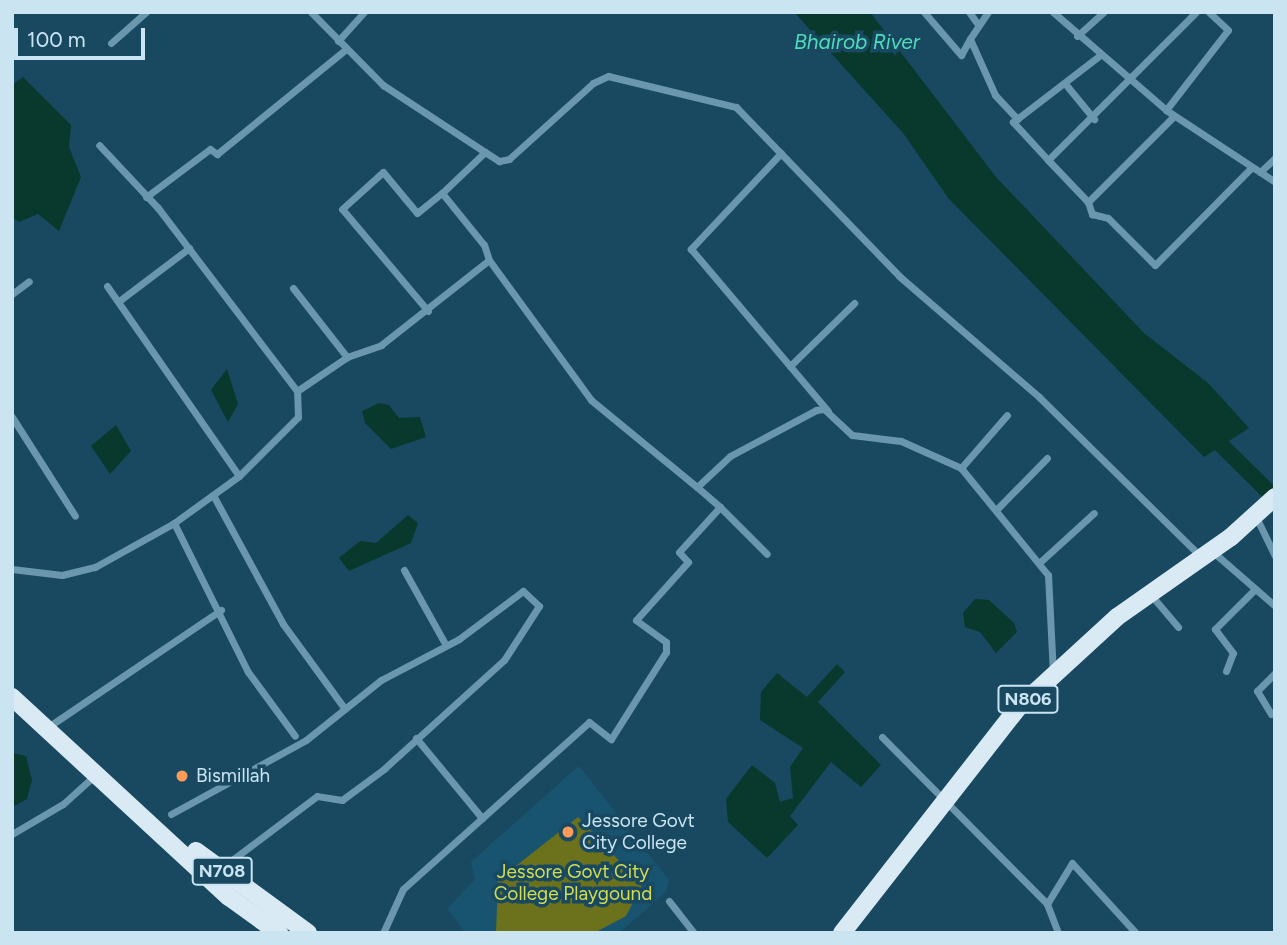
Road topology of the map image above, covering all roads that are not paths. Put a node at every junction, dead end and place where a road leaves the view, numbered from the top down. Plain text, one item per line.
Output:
1 (146, 12) edge
2 (311, 12) edge
3 (364, 12) edge
4 (924, 12) edge
5 (969, 12) edge
6 (989, 12) edge
7 (1053, 12) edge
8 (1104, 12) edge
9 (1196, 12) edge
10 (1209, 12) edge
11 (977, 23) dead end
12 (1077, 36) junction
13 (970, 39) junction
14 (338, 41) junction
15 (111, 43) dead end
16 (346, 49) junction
17 (1099, 56) junction
18 (1132, 82) junction
19 (1067, 86) dead end
20 (1166, 110) junction
21 (1174, 116) junction
22 (1017, 119) junction
23 (1094, 119) junction
24 (99, 145) dead end
25 (485, 152) junction
26 (781, 153) junction
27 (1275, 158) edge
28 (1048, 160) junction
29 (1250, 169) dead end
30 (1260, 172) junction
31 (1275, 182) edge
32 (442, 193) junction
33 (146, 197) junction
34 (1088, 202) junction
35 (189, 247) junction
36 (489, 260) junction
37 (29, 281) dead end
38 (107, 286) dead end
39 (293, 288) dead end
40 (12, 294) edge
41 (119, 301) junction
42 (854, 303) dead end
43 (428, 312) junction
44 (347, 357) junction
45 (790, 366) junction
46 (297, 391) junction
47 (831, 414) junction
48 (1007, 415) dead end
49 (12, 417) edge
50 (1047, 458) dead end
51 (961, 468) junction
52 (239, 476) junction
53 (697, 486) junction
54 (214, 495) junction
55 (1275, 497) edge
56 (720, 507) junction
57 (998, 508) junction
58 (1094, 513) dead end
59 (1259, 515) junction
60 (75, 516) dead end
61 (174, 523) junction
62 (767, 554) dead end
63 (1206, 554) junction
64 (1275, 556) edge
65 (1039, 563) junction
66 (12, 569) edge
67 (404, 570) dead end
68 (1255, 589) junction
69 (1149, 592) junction
70 (1275, 606) edge
71 (221, 610) junction
72 (1178, 627) dead end
73 (444, 642) dead end
74 (1226, 671) dead end
75 (1275, 673) edge
76 (1054, 676) junction
77 (12, 697) edge
78 (345, 709) junction
79 (1271, 714) dead end
80 (48, 728) junction
81 (295, 736) dead end
82 (882, 737) dead end
83 (416, 738) junction
84 (98, 772) junction
85 (941, 800) junction
86 (136, 808) junction
87 (171, 814) dead end
88 (482, 818) junction
89 (12, 834) edge
90 (220, 869) junction
91 (669, 901) dead end
92 (1047, 904) junction
93 (279, 933) edge
94 (308, 933) edge
95 (383, 933) edge
96 (694, 933) edge
97 (842, 933) edge
98 (1058, 933) edge
99 (1136, 933) edge

1 - 15 street
2 - 14 street
3 - 14 street
4 - 13 street
5 - 11 street
6 - 13 street
7 - 12 street
8 - 12 street
9 - 18 street
10 - 20 street
12 - 17 street
13 - 22 street
14 - 16 street
16 - 25 street
16 - 33 street
17 - 18 street
17 - 22 street
18 - 20 street
18 - 23 street
19 - 23 street
20 - 21 street
21 - 30 street
21 - 34 street
22 - 28 street
23 - 28 street
24 - 33 street
25 - 26 street
25 - 32 street
26 - 45 street
26 - 63 street
27 - 30 street
28 - 34 street
29 - 34 street
30 - 31 street
32 - 36 street
32 - 43 street
33 - 35 street
35 - 41 street
35 - 46 street
36 - 43 street
36 - 53 street
37 - 40 street
38 - 41 street
39 - 44 street
41 - 52 street
42 - 45 street
43 - 44 street
44 - 46 street
45 - 47 street
46 - 52 street
47 - 51 street
47 - 53 street
48 - 51 street
49 - 60 street
50 - 57 street
51 - 57 street
52 - 54 street
53 - 56 street
54 - 61 street
54 - 78 street
55 - 59 highway, N806
56 - 62 street
56 - 88 street
57 - 65 street
58 - 65 street
59 - 63 highway, N806
59 - 64 street
61 - 66 street
61 - 71 street
63 - 68 street
63 - 69 highway, N806
65 - 76 street
67 - 73 street
68 - 70 street
68 - 74 street
69 - 72 street
69 - 76 highway, N806
71 - 80 street
71 - 81 street
75 - 79 street
76 - 85 highway, N806
77 - 80 highway, N708
78 - 83 street
78 - 87 street
80 - 84 highway, N708
82 - 85 street
83 - 88 street
83 - 90 street
84 - 86 highway, N708
84 - 89 street
85 - 92 street
85 - 97 highway, N806
86 - 90 highway, N708
86 - 93 highway, N708
88 - 95 street
90 - 94 highway, N708
91 - 96 street
92 - 98 street
92 - 99 street

